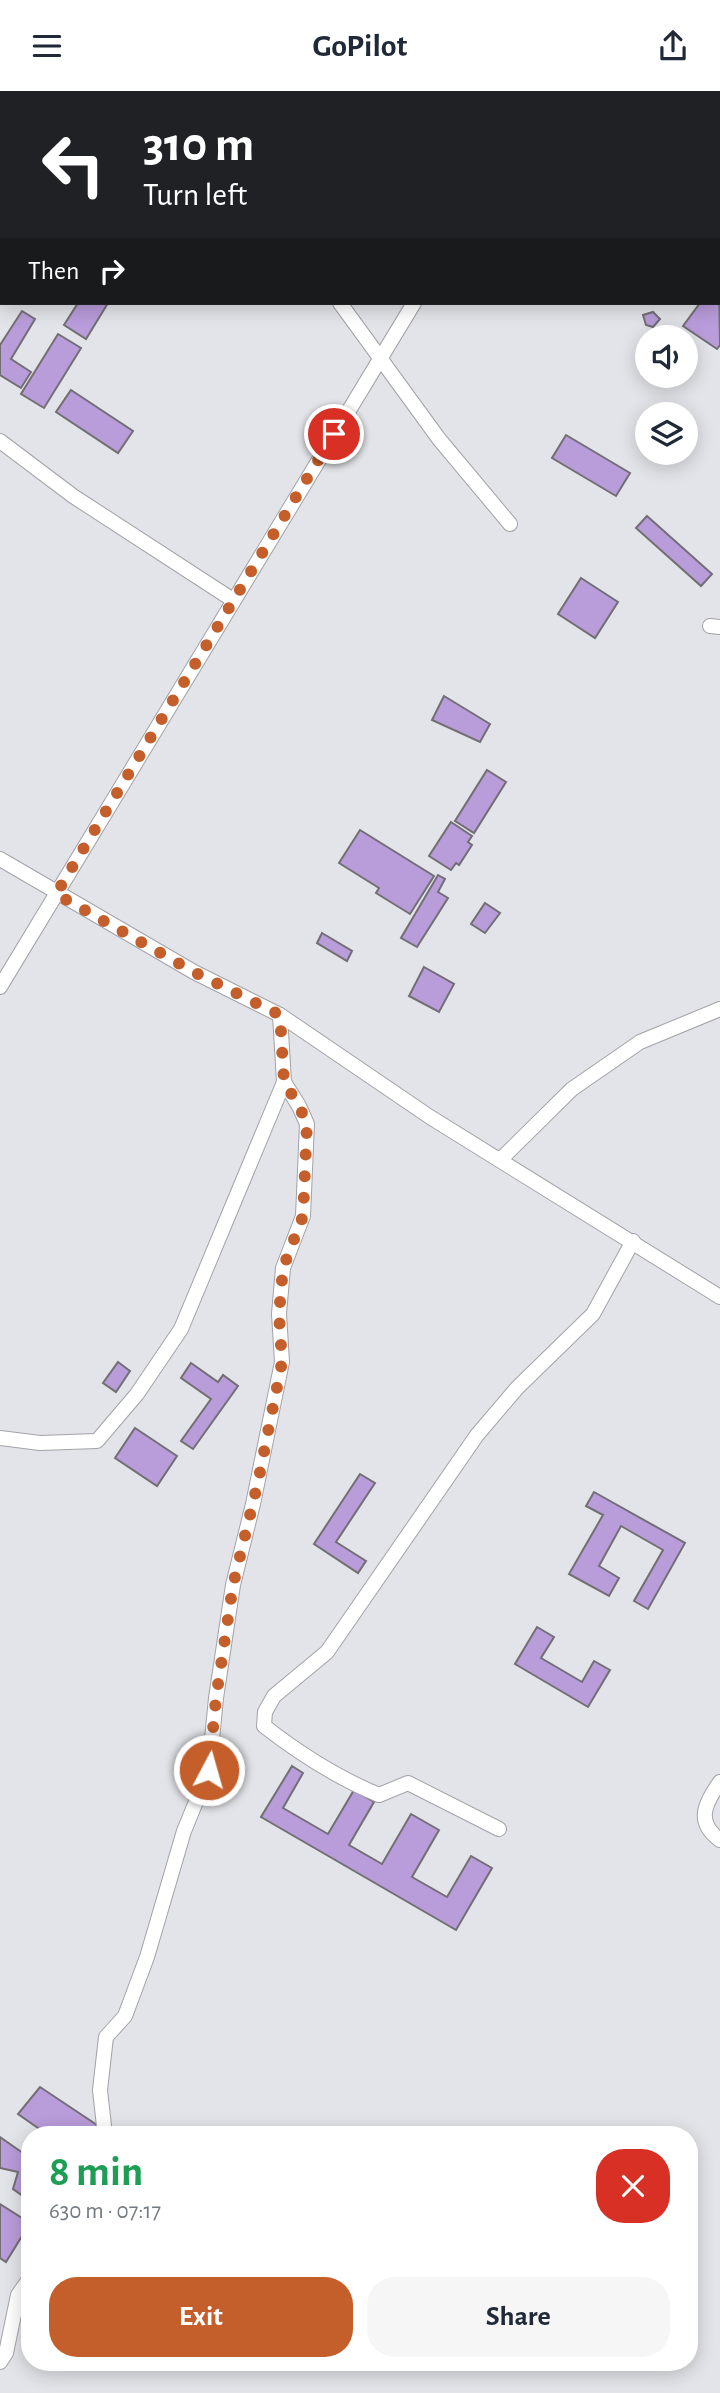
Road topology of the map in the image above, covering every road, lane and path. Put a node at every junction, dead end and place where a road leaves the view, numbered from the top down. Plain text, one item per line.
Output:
1 (341, 305) edge
2 (413, 305) edge
3 (381, 358) junction
4 (0, 441) edge
5 (510, 524) dead end
6 (233, 600) junction
7 (0, 859) edge
8 (56, 894) junction
9 (0, 987) edge
10 (720, 1009) edge
11 (280, 1015) junction
12 (284, 1082) junction
13 (500, 1160) junction
14 (633, 1241) junction
15 (720, 1297) edge
16 (0, 1438) edge
17 (720, 1782) edge
18 (499, 1829) dead end
19 (720, 1840) edge
20 (104, 2126) edge
21 (21, 2290) edge
22 (0, 2362) edge

1 - 3 street
2 - 3 street
3 - 5 street
3 - 6 street
4 - 6 street
6 - 8 street
7 - 8 street
8 - 9 street
8 - 11 street
10 - 13 street
11 - 12 street
11 - 13 street
12 - 16 street
12 - 20 street
13 - 14 street
14 - 15 street
14 - 18 street
17 - 19 street
21 - 22 street

